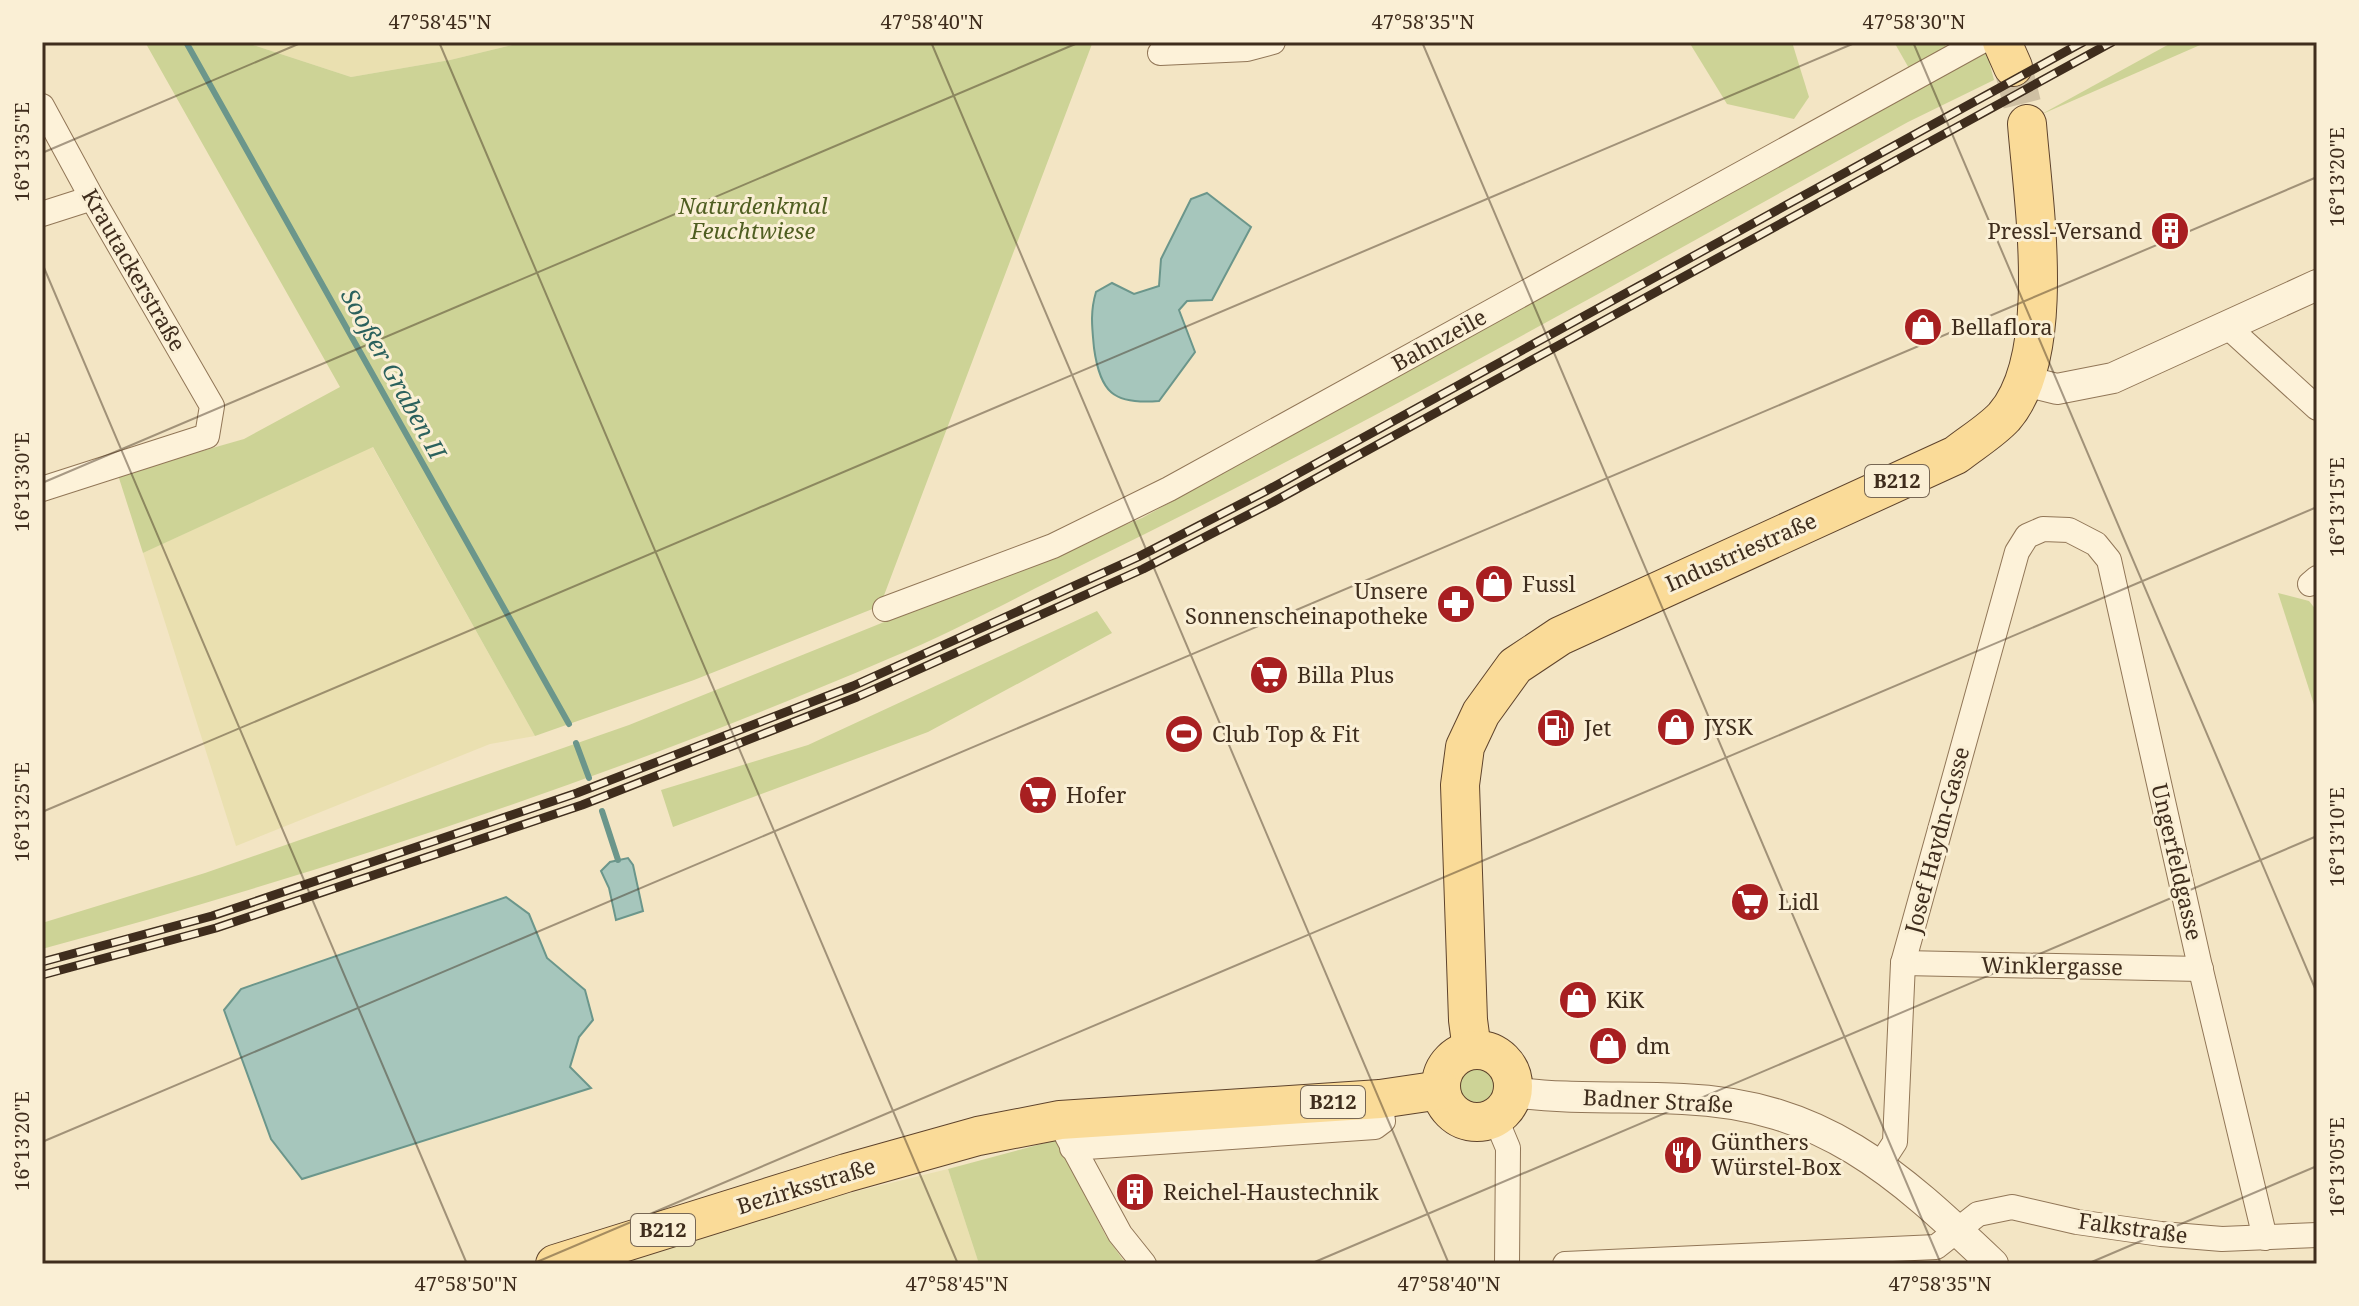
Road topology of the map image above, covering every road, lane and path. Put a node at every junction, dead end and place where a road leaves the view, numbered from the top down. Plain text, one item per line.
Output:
1 (1273, 42) edge
2 (1980, 42) edge
3 (1160, 53) dead end
4 (42, 106) edge
5 (2027, 124) tunnel mouth
6 (92, 198) junction
7 (42, 214) edge
8 (2317, 285) edge
9 (2228, 327) junction
10 (2025, 381) junction
11 (2317, 408) edge
12 (42, 489) edge
13 (2043, 529) joint
14 (885, 609) dead end
15 (1903, 963) junction
16 (2201, 969) junction
17 (1472, 1050) junction
18 (1441, 1090) junction
19 (1503, 1104) junction
20 (1066, 1134) junction
21 (1880, 1165) junction
22 (1957, 1230) junction
23 (2317, 1235) edge
24 (2265, 1238) junction
25 (1787, 1259) edge
26 (1602, 1263) edge
27 (555, 1264) edge
28 (1144, 1264) edge
29 (1507, 1264) edge
30 (1565, 1264) edge
31 (1993, 1264) edge

1 - 3 street
2 - 14 street, Bahnzeile
4 - 6 street, Krautackerstraße
5 - 10 main road, B212
6 - 7 street
6 - 12 street, Krautackerstraße
8 - 9 street
9 - 10 street
9 - 11 street
10 - 17 main road, Industriestraße / B212
13 - 15 street, Josef Haydn-Gasse
13 - 16 street, Ungerfeldgasse
15 - 16 street, Winklergasse
15 - 21 street, Josef Haydn-Gasse
16 - 24 street, Ungerfeldgasse
17 - 18 main road
17 - 19 main road
18 - 19 main road
18 - 20 main road, B212
19 - 21 street, Badner Straße
19 - 29 street
20 - 27 main road, Bezirksstraße / B212
20 - 28 street
21 - 22 street, Badner Straße
22 - 24 street, Falkstraße
22 - 25 street, Falkstraße
22 - 31 street, Badner Straße
23 - 24 street, Falkstraße
25 - 26 street, Falkstraße
26 - 30 street, Falkstraße

